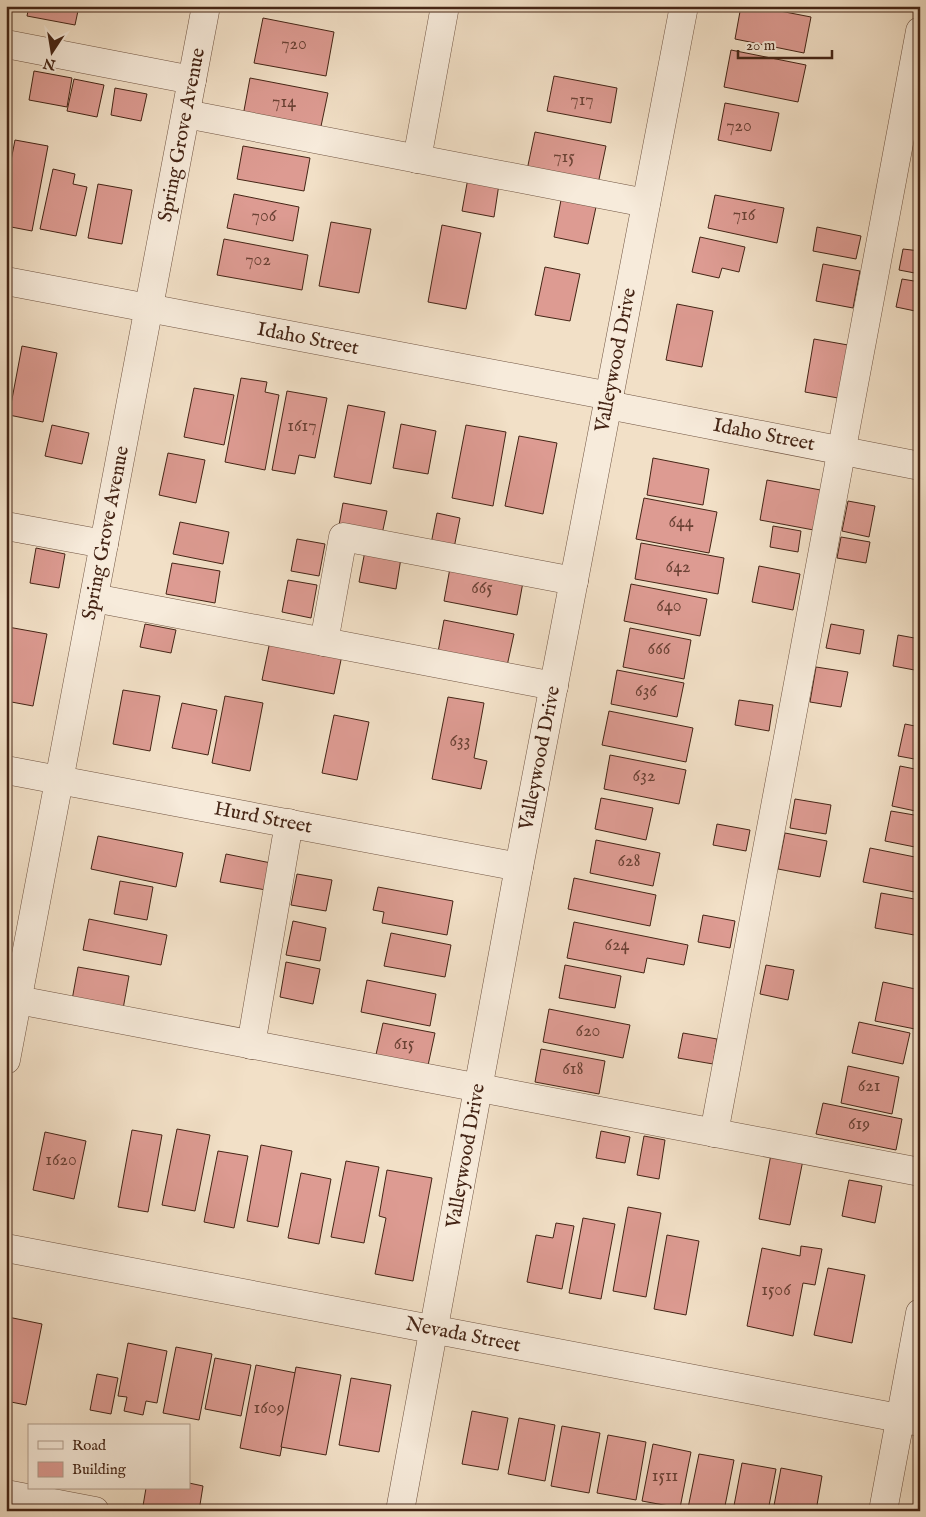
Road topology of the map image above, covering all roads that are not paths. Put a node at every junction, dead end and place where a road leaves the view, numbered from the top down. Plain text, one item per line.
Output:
1 (206, 6) edge
2 (445, 6) edge
3 (684, 6) edge
4 (920, 31) edge
5 (6, 44) edge
6 (192, 80) junction
7 (186, 114) junction
8 (417, 159) junction
9 (646, 202) junction
10 (6, 281) edge
11 (149, 309) junction
12 (609, 400) junction
13 (841, 451) junction
14 (920, 466) edge
15 (6, 526) edge
16 (104, 544) junction
17 (574, 581) junction
18 (94, 598) junction
19 (324, 642) junction
20 (554, 686) junction
21 (6, 770) edge
22 (59, 780) junction
23 (289, 823) junction
24 (519, 867) junction
25 (13, 1004) edge
26 (252, 1045) junction
27 (6, 1060) edge
28 (479, 1088) junction
29 (714, 1133) junction
30 (920, 1172) edge
31 (6, 1248) edge
32 (920, 1313) edge
33 (434, 1330) junction
34 (910, 1420) edge
35 (6, 1494) edge
36 (95, 1511) edge
37 (400, 1511) edge
38 (882, 1511) edge

1 - 6 street, Spring Grove Avenue
2 - 8 street
3 - 9 street, Valleywood Drive
4 - 13 street
5 - 6 street
6 - 7 street, Spring Grove Avenue
7 - 8 street
7 - 11 street, Spring Grove Avenue
8 - 9 street
9 - 12 street, Valleywood Drive
10 - 11 street, Idaho Street
11 - 12 street, Idaho Street
11 - 16 street, Spring Grove Avenue
12 - 13 street, Idaho Street
12 - 17 street, Valleywood Drive
13 - 14 street, Idaho Street
13 - 29 street
15 - 16 street
16 - 18 street, Spring Grove Avenue
17 - 19 street
17 - 20 street, Valleywood Drive
18 - 19 street
18 - 22 street, Spring Grove Avenue
19 - 20 street
20 - 24 street, Valleywood Drive
21 - 22 street, Hurd Street
22 - 23 street, Hurd Street
22 - 25 street, Spring Grove Avenue
23 - 24 street, Hurd Street
23 - 26 street
24 - 28 street, Valleywood Drive
25 - 26 street
25 - 27 street, Spring Grove Avenue
26 - 28 street
28 - 29 street
28 - 33 street, Valleywood Drive
29 - 30 street
31 - 33 street, Nevada Street
32 - 34 street
33 - 34 street, Nevada Street
33 - 37 street, Valleywood Drive
34 - 38 street
35 - 36 street

